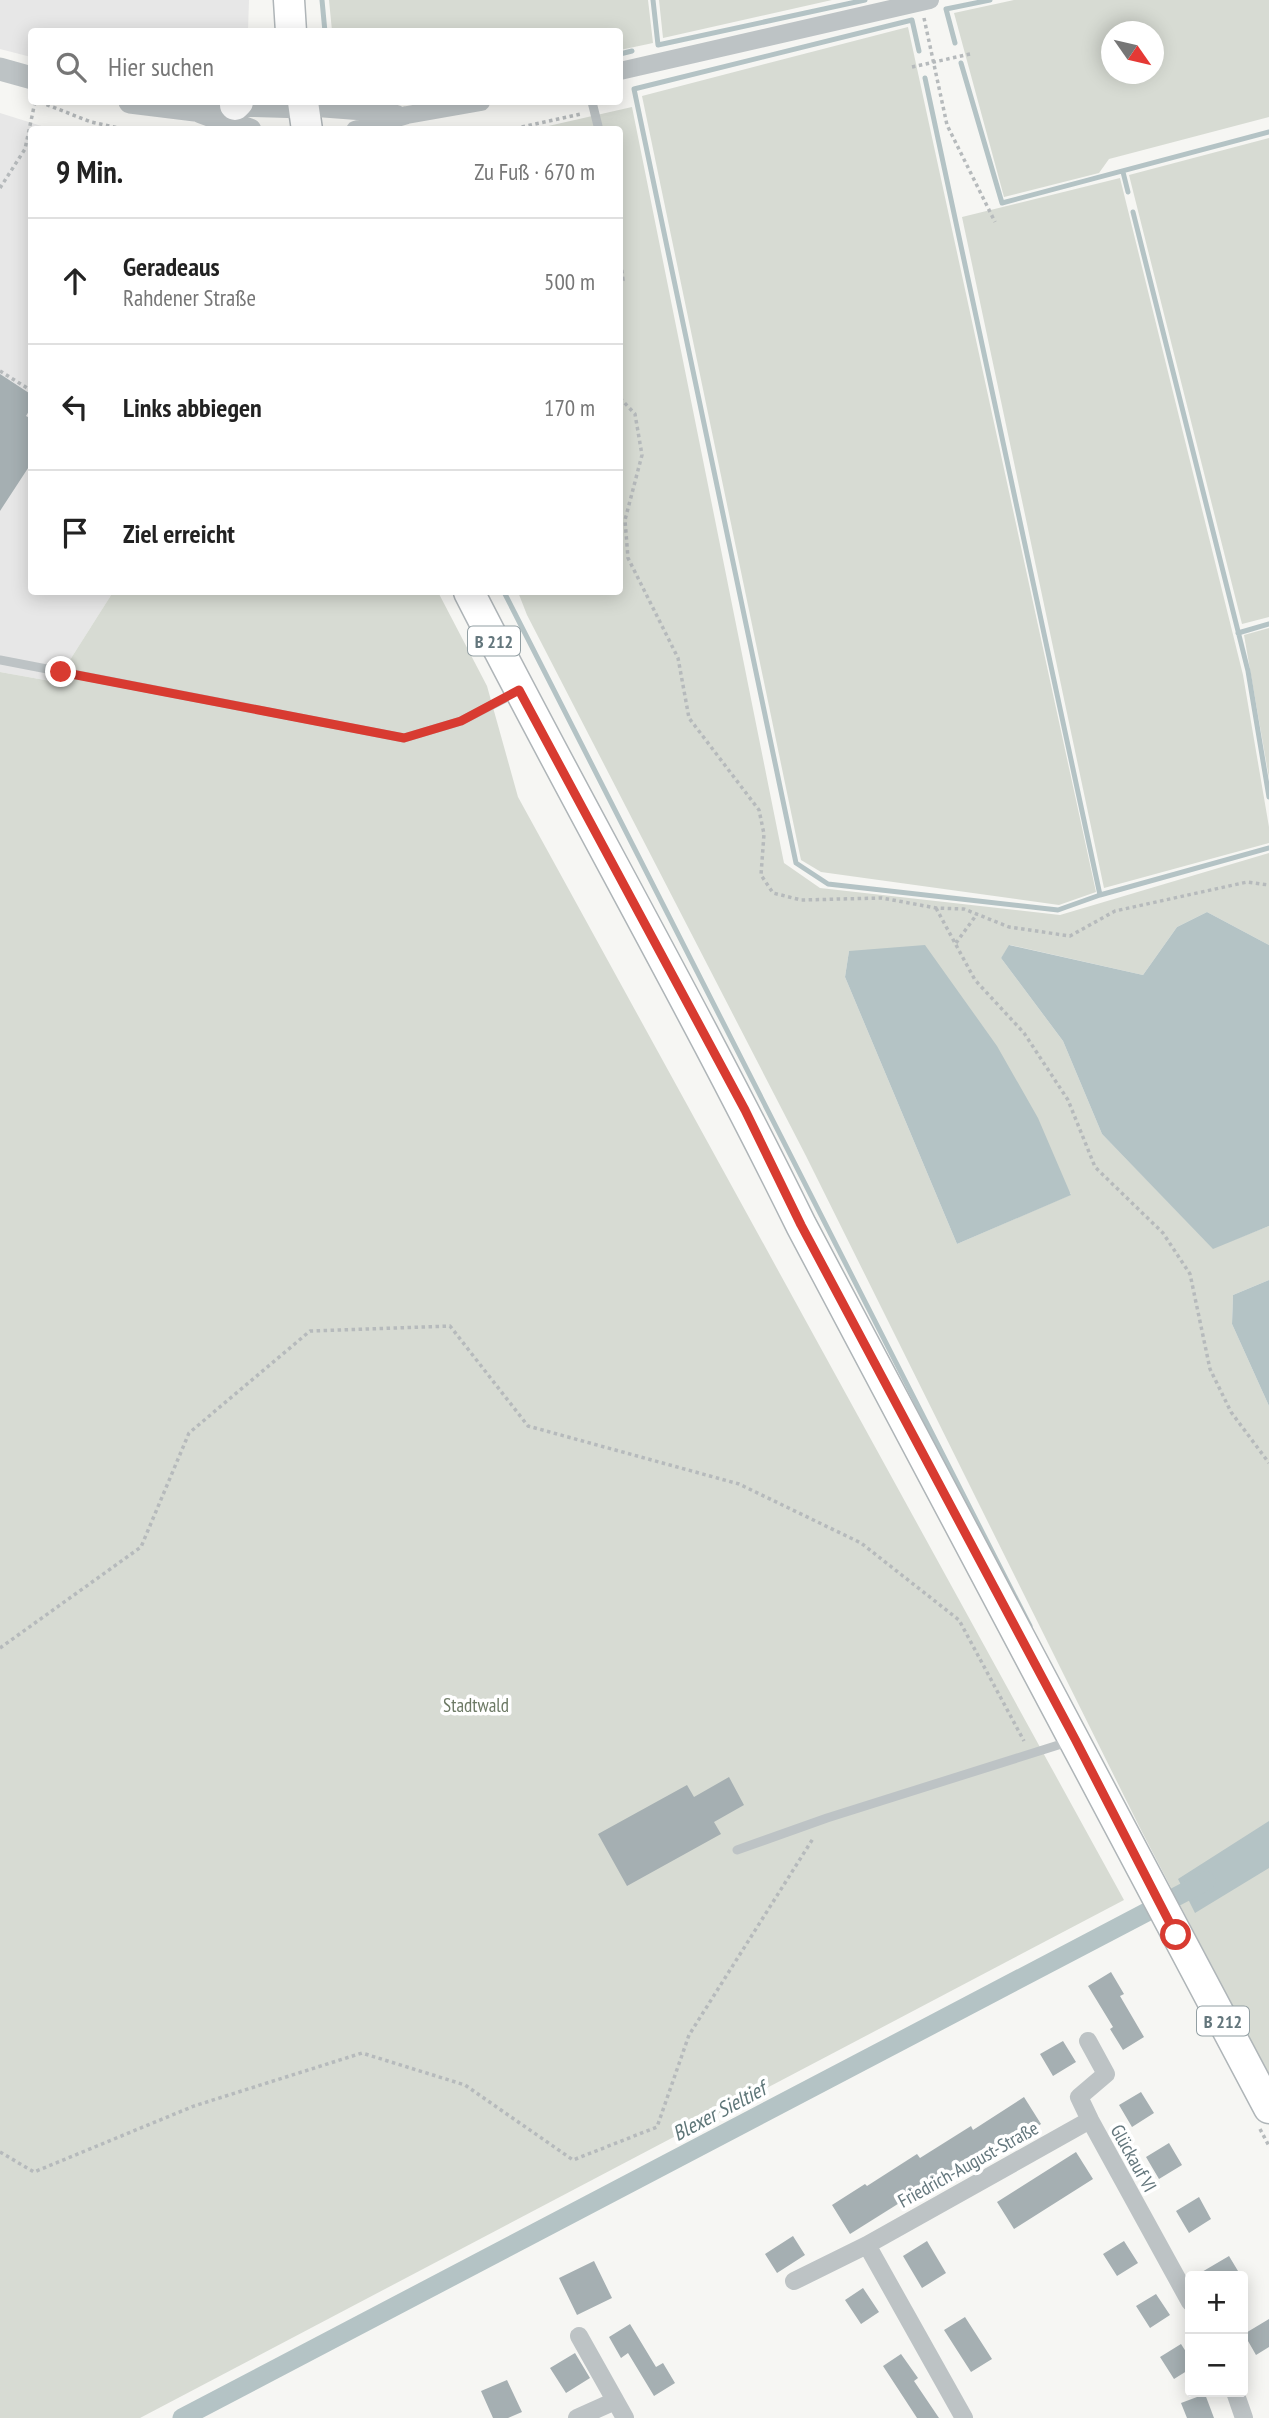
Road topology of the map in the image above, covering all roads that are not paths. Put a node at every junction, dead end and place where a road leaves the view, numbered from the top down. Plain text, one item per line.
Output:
1 (289, 0) edge
2 (925, 1) edge
3 (291, 28) edge
4 (0, 69) edge
5 (623, 70) edge
6 (28, 77) edge
7 (154, 105) edge
8 (464, 105) edge
9 (594, 106) edge
10 (241, 112) edge
11 (304, 113) edge
12 (407, 115) junction
13 (369, 126) edge
14 (598, 126) edge
15 (471, 595) edge
16 (0, 660) edge
17 (519, 690) junction
18 (1075, 1739) junction
19 (737, 1850) dead end
20 (1088, 2041) dead end
21 (1269, 2108) edge
22 (1090, 2120) junction
23 (867, 2245) junction
24 (794, 2281) dead end
25 (1185, 2293) edge
26 (579, 2336) dead end
27 (1237, 2397) edge
28 (615, 2401) junction
29 (576, 2418) edge
30 (625, 2418) edge
31 (964, 2418) edge
32 (1244, 2418) edge

1 - 3 main road
2 - 5 street
4 - 6 street
7 - 10 street
8 - 12 street
9 - 14 lane
10 - 11 street
11 - 12 street
12 - 13 street
15 - 17 main road, B 212
16 - 17 lane
17 - 18 main road, B 212
18 - 19 lane
18 - 21 main road, B 212
20 - 22 street, Glückauf VI
22 - 23 street, Friedrich-August-Straße
22 - 25 street, Glückauf VI
23 - 24 street, Friedrich-August-Straße
23 - 31 street
26 - 28 street
27 - 32 street
28 - 29 street
28 - 30 street

